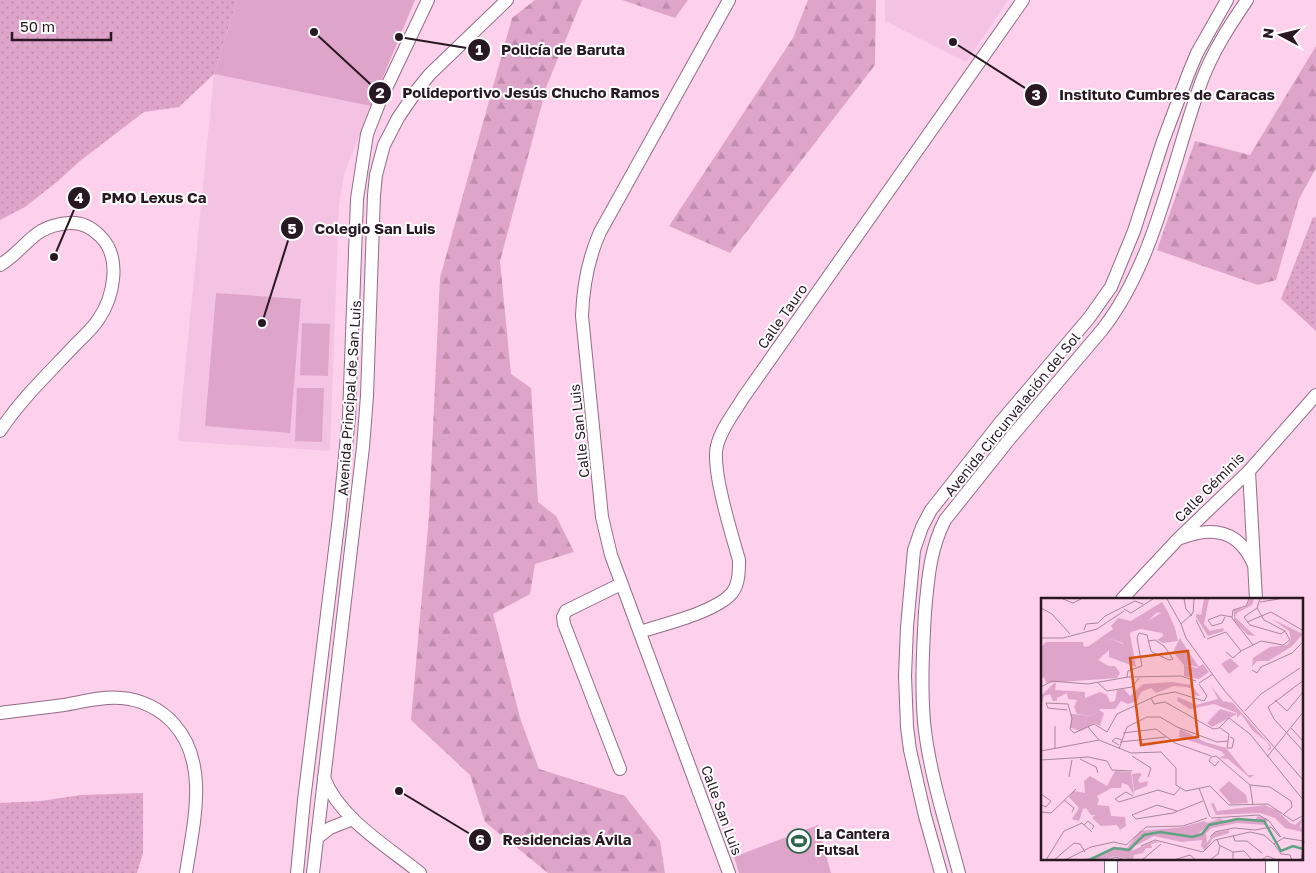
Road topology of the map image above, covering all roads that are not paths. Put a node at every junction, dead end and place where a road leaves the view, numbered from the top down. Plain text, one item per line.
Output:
1 (428, 0) edge
2 (507, 0) edge
3 (729, 0) edge
4 (1023, 0) edge
5 (1226, 0) edge
6 (1247, 0) edge
7 (0, 265) edge
8 (1316, 395) edge
9 (0, 431) edge
10 (1249, 471) junction
11 (1178, 539) junction
12 (1255, 568) junction
13 (622, 584) junction
14 (1123, 598) edge
15 (1256, 598) edge
16 (640, 632) junction
17 (0, 713) edge
18 (620, 769) dead end
19 (324, 777) junction
20 (353, 819) junction
21 (317, 838) junction
22 (952, 847) junction
23 (935, 852) junction
24 (1111, 860) edge
25 (1272, 860) edge
26 (186, 873) edge
27 (297, 873) edge
28 (314, 873) edge
29 (420, 873) edge
30 (729, 873) edge
31 (941, 873) edge
32 (960, 873) edge
33 (1112, 873) edge
34 (1272, 873) edge

1 - 27 street, Avenida Principal de San Luis
2 - 19 street, Avenida Principal de San Luis
3 - 13 street, Calle San Luis
4 - 16 street, Calle Tauro
5 - 23 street, Avenida Circunvalación del Sol
6 - 22 street, Avenida Circunvalación del Sol
7 - 9 street
8 - 10 street, Calle Géminis
10 - 11 street, Calle Géminis
10 - 12 street
11 - 12 street
11 - 14 street, Calle Géminis
12 - 15 street
13 - 16 street, Calle San Luis
13 - 18 street
16 - 30 street, Calle San Luis
17 - 26 street
19 - 20 street
19 - 21 street, Avenida Principal de San Luis
20 - 21 street
20 - 29 street
21 - 28 street, Avenida Principal de San Luis
22 - 23 street
22 - 32 street, Avenida Circunvalación del Sol
23 - 31 street, Avenida Circunvalación del Sol
24 - 33 street
25 - 34 street

